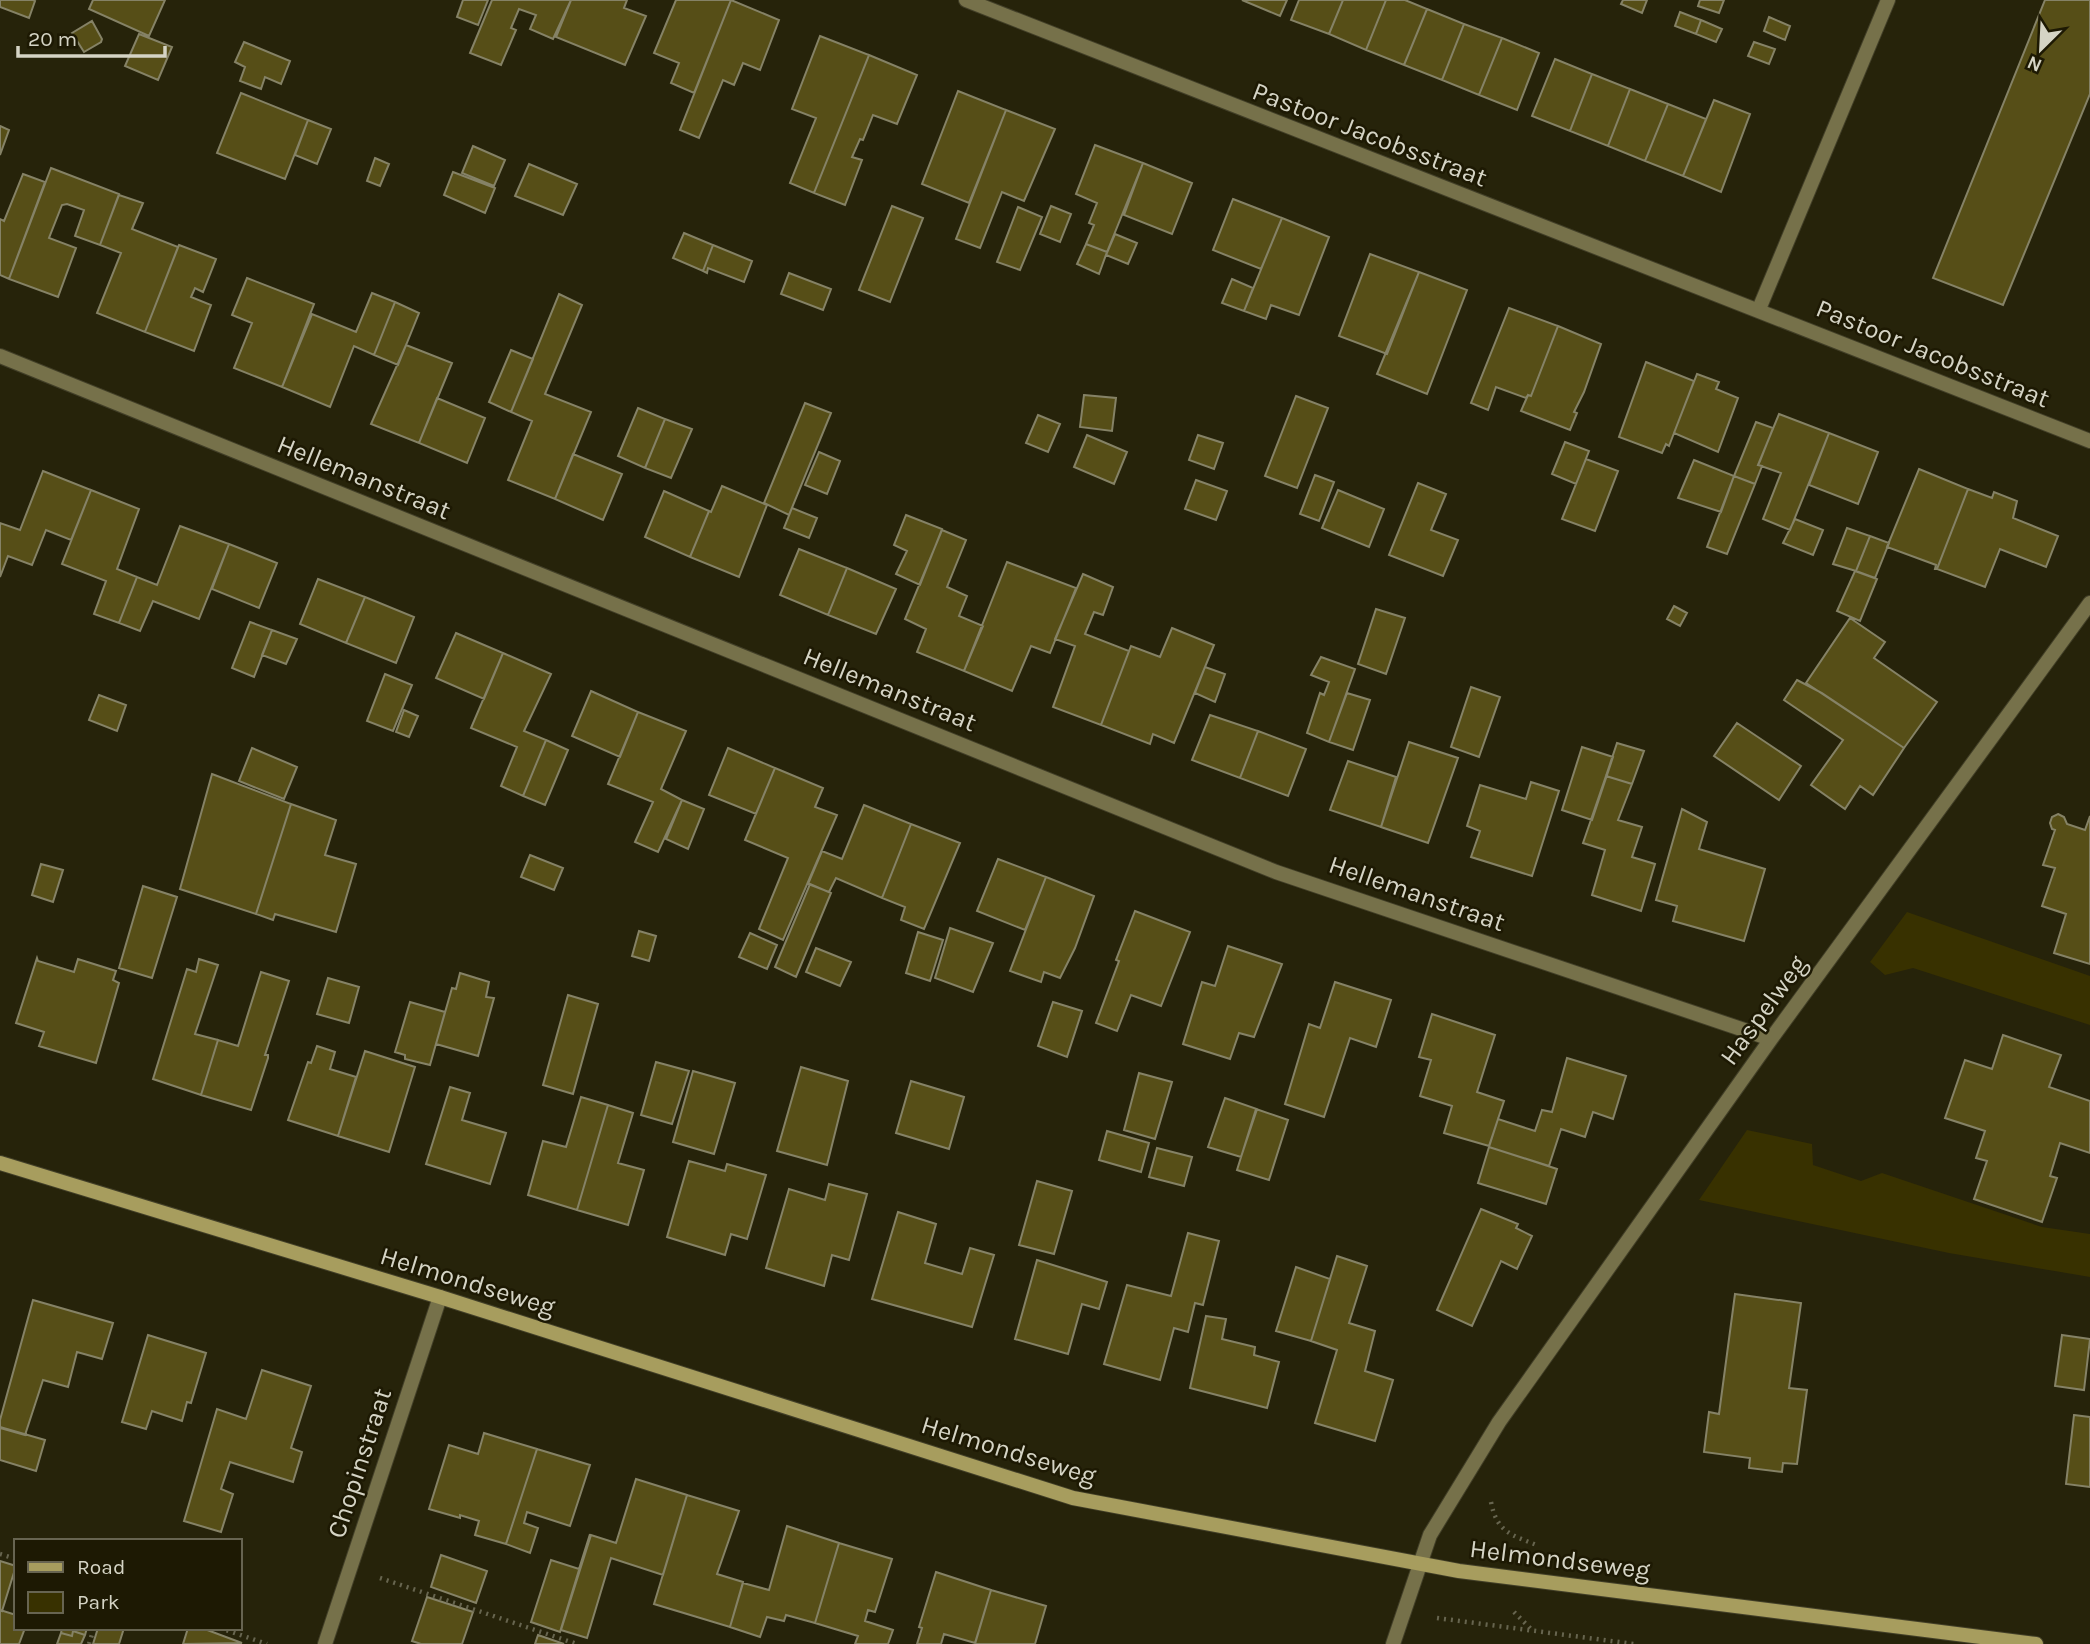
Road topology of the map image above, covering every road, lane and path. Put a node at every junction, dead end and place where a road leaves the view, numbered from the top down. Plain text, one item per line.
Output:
1 (966, 0) edge
2 (1888, 0) edge
3 (1759, 309) junction
4 (0, 356) edge
5 (2090, 441) edge
6 (2090, 603) edge
7 (1771, 1039) junction
8 (0, 1163) edge
9 (440, 1297) junction
10 (1482, 1449) junction
11 (1540, 1546) dead end
12 (1421, 1565) junction
13 (350, 1569) junction
14 (1404, 1614) junction
15 (226, 1630) edge
16 (267, 1644) edge
17 (325, 1644) edge
18 (577, 1644) edge
19 (1394, 1644) edge
20 (1634, 1644) edge
21 (2036, 1644) edge

1 - 3 street, Pastoor Jacobsstraat
2 - 3 street
3 - 5 street, Pastoor Jacobsstraat
4 - 7 street, Hellemanstraat
6 - 7 street, Haspelweg
7 - 10 street, Haspelweg
8 - 9 street, Helmondseweg
9 - 12 street, Helmondseweg
9 - 13 street, Chopinstraat
10 - 11 path
10 - 12 street, Haspelweg
12 - 14 street, Haspelweg
12 - 21 street, Helmondseweg
13 - 17 street, Chopinstraat
13 - 18 path
14 - 19 street, Haspelweg
14 - 20 path
15 - 16 path

